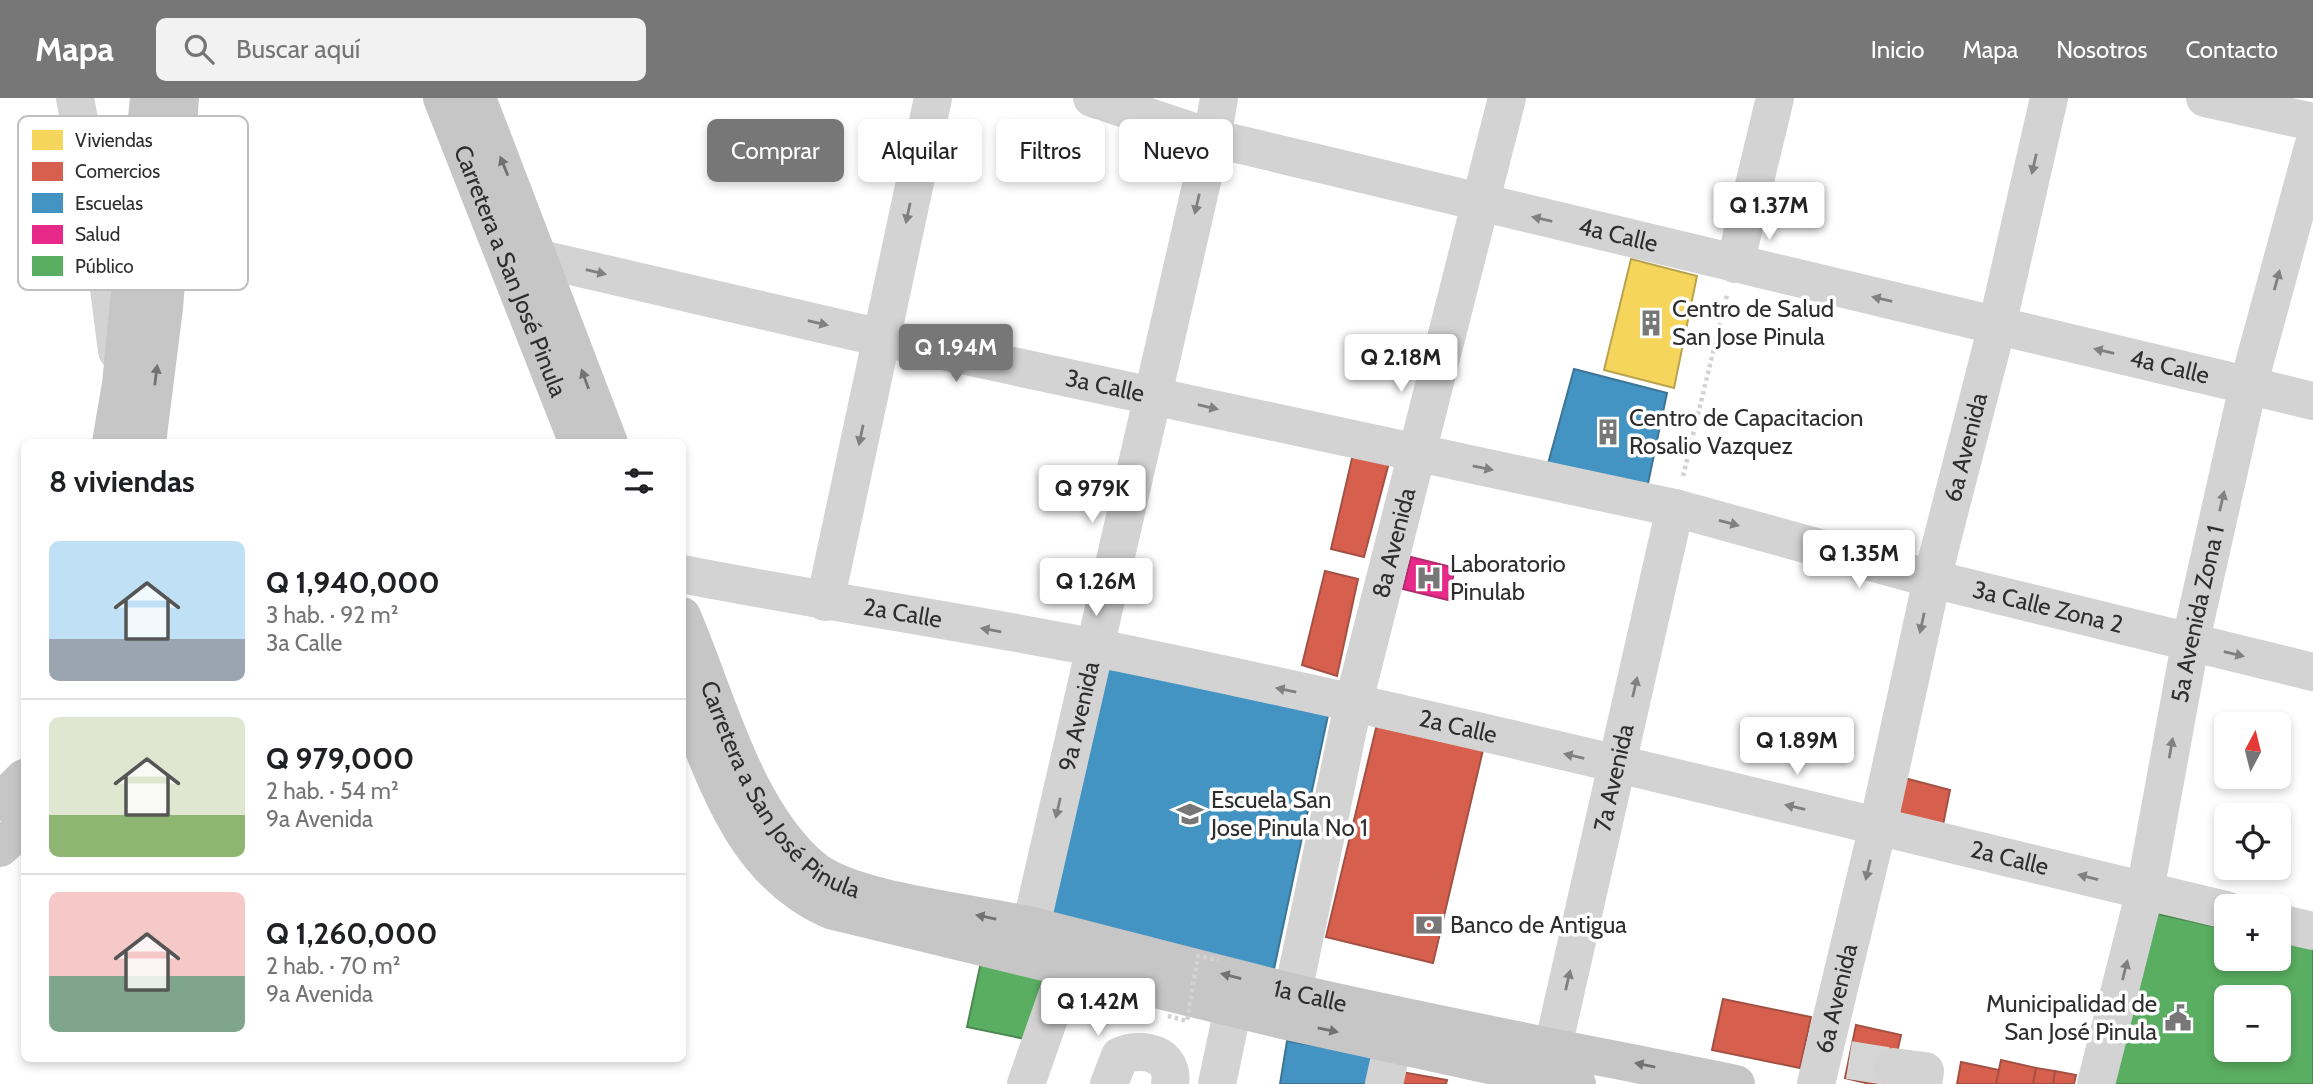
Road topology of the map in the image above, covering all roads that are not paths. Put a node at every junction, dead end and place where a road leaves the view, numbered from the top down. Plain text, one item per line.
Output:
1 (75, 98) edge
2 (149, 98) edge
3 (180, 98) edge
4 (442, 98) edge
5 (477, 98) edge
6 (933, 98) edge
7 (1091, 98) edge
8 (1219, 98) edge
9 (1507, 98) edge
10 (1775, 98) edge
11 (2049, 98) edge
12 (2205, 98) edge
13 (78, 116) edge
14 (147, 116) edge
15 (179, 116) edge
16 (1155, 119) edge
17 (1215, 119) edge
18 (2313, 122) edge
19 (1233, 143) edge
20 (2313, 147) edge
21 (1202, 182) edge
22 (1480, 204) junction
23 (523, 258) junction
24 (1735, 264) junction
25 (109, 290) edge
26 (130, 290) edge
27 (165, 290) edge
28 (1997, 326) junction
29 (882, 338) junction
30 (121, 384) junction
31 (2248, 386) junction
32 (1153, 395) junction
33 (2313, 401) edge
34 (112, 439) edge
35 (148, 439) edge
36 (577, 439) edge
37 (607, 439) edge
38 (1417, 455) junction
39 (1675, 508) junction
40 (686, 575) edge
41 (1932, 579) junction
42 (825, 602) junction
43 (686, 626) edge
44 (2190, 644) junction
45 (1094, 648) junction
46 (2313, 672) edge
47 (686, 704) edge
48 (1353, 705) junction
49 (1617, 766) junction
50 (21, 781) edge
51 (0, 802) edge
52 (1878, 826) junction
53 (21, 829) edge
54 (0, 848) edge
55 (2145, 891) junction
56 (2214, 908) edge
57 (884, 909) junction
58 (1031, 926) junction
59 (2291, 926) edge
60 (2313, 931) edge
61 (1078, 970) junction
62 (1290, 1006) junction
63 (1233, 1007) junction
64 (1396, 1029) junction
65 (1553, 1047) junction
66 (1026, 1084) edge
67 (1051, 1084) edge
68 (1110, 1084) edge
69 (1170, 1084) edge
70 (1217, 1084) edge
71 (1384, 1084) edge
72 (1577, 1084) edge
73 (1736, 1084) edge
74 (1816, 1084) edge
75 (2096, 1084) edge

1 - 13 street
2 - 14 main road
15 -> 3 main road
4 - 23 main road, Carretera a San José Pinula
23 -> 5 main road, Carretera a San José Pinula
6 -> 29 street
7 - 16 street, 4a Calle
8 - 17 street, 9a Avenida
9 - 22 street, 8a Avenida
10 - 24 street
11 -> 28 street, 6a Avenida
12 - 18 street
19 - 22 street, 4a Calle
31 -> 20 street, 5a Avenida Zona 1
21 -> 32 street, 9a Avenida
24 -> 22 street, 4a Calle
22 - 38 street, 8a Avenida
23 -> 29 street, 3a Calle
23 - 36 main road, Carretera a San José Pinula
37 -> 23 main road, Carretera a San José Pinula
28 -> 24 street, 4a Calle
25 - 30 street
26 - 30 main road
35 -> 27 main road
31 -> 28 street, 4a Calle
28 - 41 street, 6a Avenida
29 - 32 street, 3a Calle
29 -> 42 street
30 - 34 main road
31 - 33 street, 4a Calle
44 -> 31 street, 5a Avenida Zona 1
32 -> 38 street, 3a Calle
32 - 45 street, 9a Avenida
38 -> 39 street, 3a Calle Zona 2
38 - 48 street, 8a Avenida
39 -> 41 street, 3a Calle Zona 2
49 -> 39 street, 7a Avenida
40 - 42 street, 2a Calle
41 - 44 street, 3a Calle Zona 2
41 -> 52 street, 6a Avenida
45 -> 42 street, 2a Calle
43 - 57 main road, Carretera a San José Pinula
44 -> 46 street, 3a Calle Zona 2
55 -> 44 street, 5a Avenida Zona 1
48 -> 45 street, 2a Calle
45 -> 58 street, 9a Avenida
47 - 57 main road, Carretera a San José Pinula
49 -> 48 street, 2a Calle
48 - 62 street, 8a Avenida
52 -> 49 street, 2a Calle
65 -> 49 street, 7a Avenida
50 - 51 main road
55 -> 52 street, 2a Calle
52 -> 74 street, 6a Avenida
53 - 54 main road
55 - 56 street, 2a Calle
75 -> 55 street, 5a Avenida Zona 1
58 -> 57 main road, 1a Calle
57 - 61 main road, 1a Calle
62 -> 58 main road, 1a Calle
59 - 60 street
61 - 63 main road, 1a Calle
61 - 66 street
61 - 67 street
62 - 63 main road, 1a Calle
62 - 64 main road, 1a Calle
63 - 70 street
64 - 65 main road, 1a Calle
64 - 71 street
64 - 72 main road, 1a Calle
73 -> 65 main road, 1a Calle
68 - 69 street

